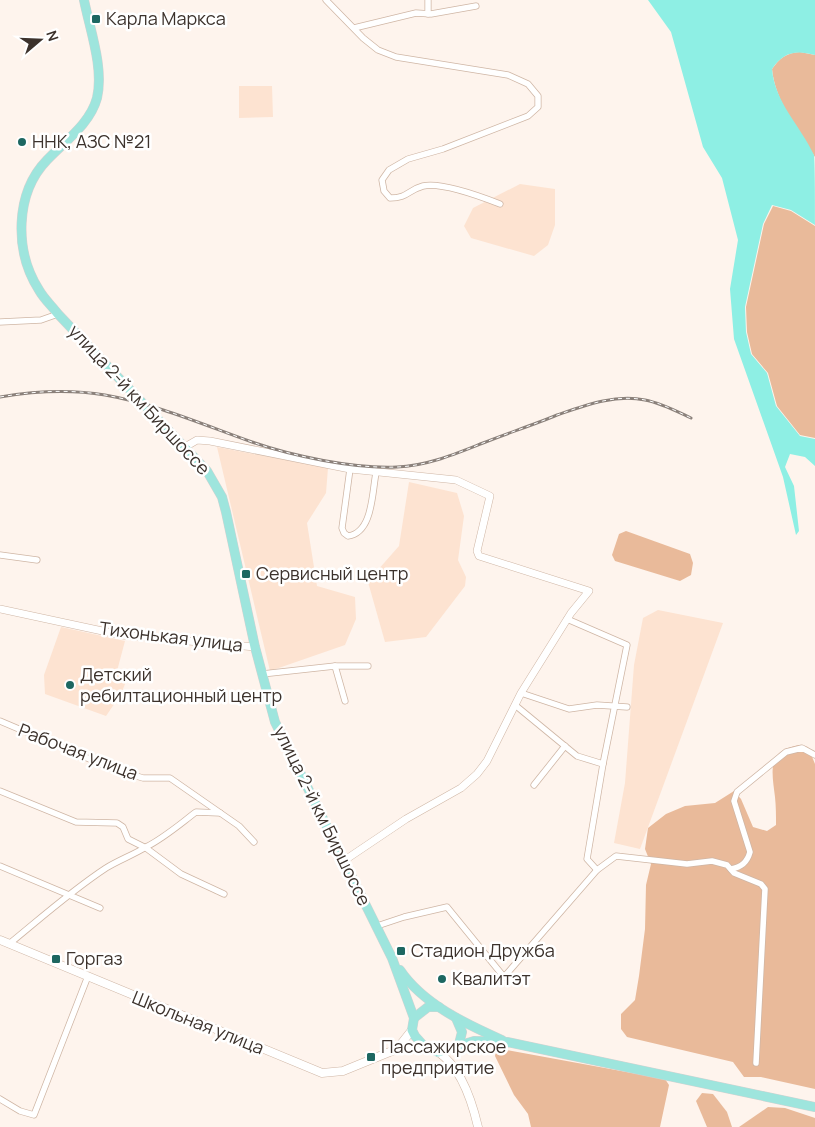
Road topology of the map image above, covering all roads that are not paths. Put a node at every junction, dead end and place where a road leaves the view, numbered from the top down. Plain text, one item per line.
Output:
1 (84, 0) edge
2 (326, 0) edge
3 (428, 0) edge
4 (476, 6) dead end
5 (428, 14) junction
6 (354, 28) junction
7 (500, 204) dead end
8 (58, 314) junction
9 (0, 322) edge
10 (185, 448) junction
11 (350, 470) junction
12 (376, 473) junction
13 (0, 555) edge
14 (38, 560) dead end
15 (0, 608) edge
16 (567, 619) junction
17 (255, 647) junction
18 (335, 666) junction
19 (368, 666) dead end
20 (262, 674) junction
21 (521, 694) junction
22 (345, 701) dead end
23 (515, 705) junction
24 (614, 706) junction
25 (626, 707) dead end
26 (0, 721) edge
27 (565, 746) junction
28 (815, 755) edge
29 (603, 764) junction
30 (534, 785) dead end
31 (0, 791) edge
32 (222, 813) junction
33 (254, 842) dead end
34 (146, 848) junction
35 (344, 860) junction
36 (0, 866) edge
37 (597, 870) junction
38 (731, 870) junction
39 (224, 894) dead end
40 (68, 895) junction
41 (100, 908) dead end
42 (377, 926) junction
43 (0, 940) edge
44 (9, 944) junction
45 (392, 958) junction
46 (88, 976) junction
47 (440, 1007) junction
48 (414, 1018) junction
49 (456, 1018) junction
50 (412, 1030) junction
51 (507, 1042) junction
52 (424, 1046) junction
53 (457, 1046) junction
54 (397, 1048) junction
55 (438, 1052) junction
56 (756, 1063) dead end
57 (454, 1067) junction
58 (0, 1100) edge
59 (815, 1107) edge
60 (478, 1127) edge

1 - 8 main road, улица 2-й км Биршоссе
2 - 6 street
3 - 5 street
4 - 5 street
5 - 6 street
6 - 7 street
8 - 9 street
8 - 10 main road, улица 2-й км Биршоссе
10 - 11 street
10 - 17 main road, улица 2-й км Биршоссе
11 - 12 street
11 - 12 street
12 - 16 street
13 - 14 street
15 - 17 street, Тихонькая улица
16 - 21 street
16 - 24 street
17 - 20 main road, улица 2-й км Биршоссе
18 - 19 street
18 - 20 street
18 - 22 street
20 - 35 main road, улица 2-й км Биршоссе
21 - 23 street
21 - 24 street
23 - 27 street
23 - 35 street
24 - 25 street
24 - 29 street
26 - 32 street, Рабочая улица
27 - 29 street
27 - 30 street
28 - 38 street
29 - 37 street
31 - 34 street
32 - 33 street, Рабочая улица
32 - 34 street
34 - 39 street
34 - 40 street
35 - 42 main road, улица 2-й км Биршоссе
36 - 40 street
37 - 38 street
37 - 42 street
38 - 56 street
40 - 41 street
40 - 44 street
42 - 45 main road, улица 2-й км Биршоссе
43 - 44 main road, Школьная улица
44 - 46 main road, Школьная улица
45 - 47 main road
45 - 48 main road
46 - 54 main road, Школьная улица
46 - 58 street
47 - 48 main road
47 - 49 main road
48 - 50 main road
49 - 51 main road
49 - 53 main road
50 - 52 main road
50 - 54 main road
51 - 53 main road
51 - 59 main road
52 - 54 main road
52 - 55 main road
53 - 55 main road
53 - 57 main road
55 - 57 main road
57 - 60 main road

